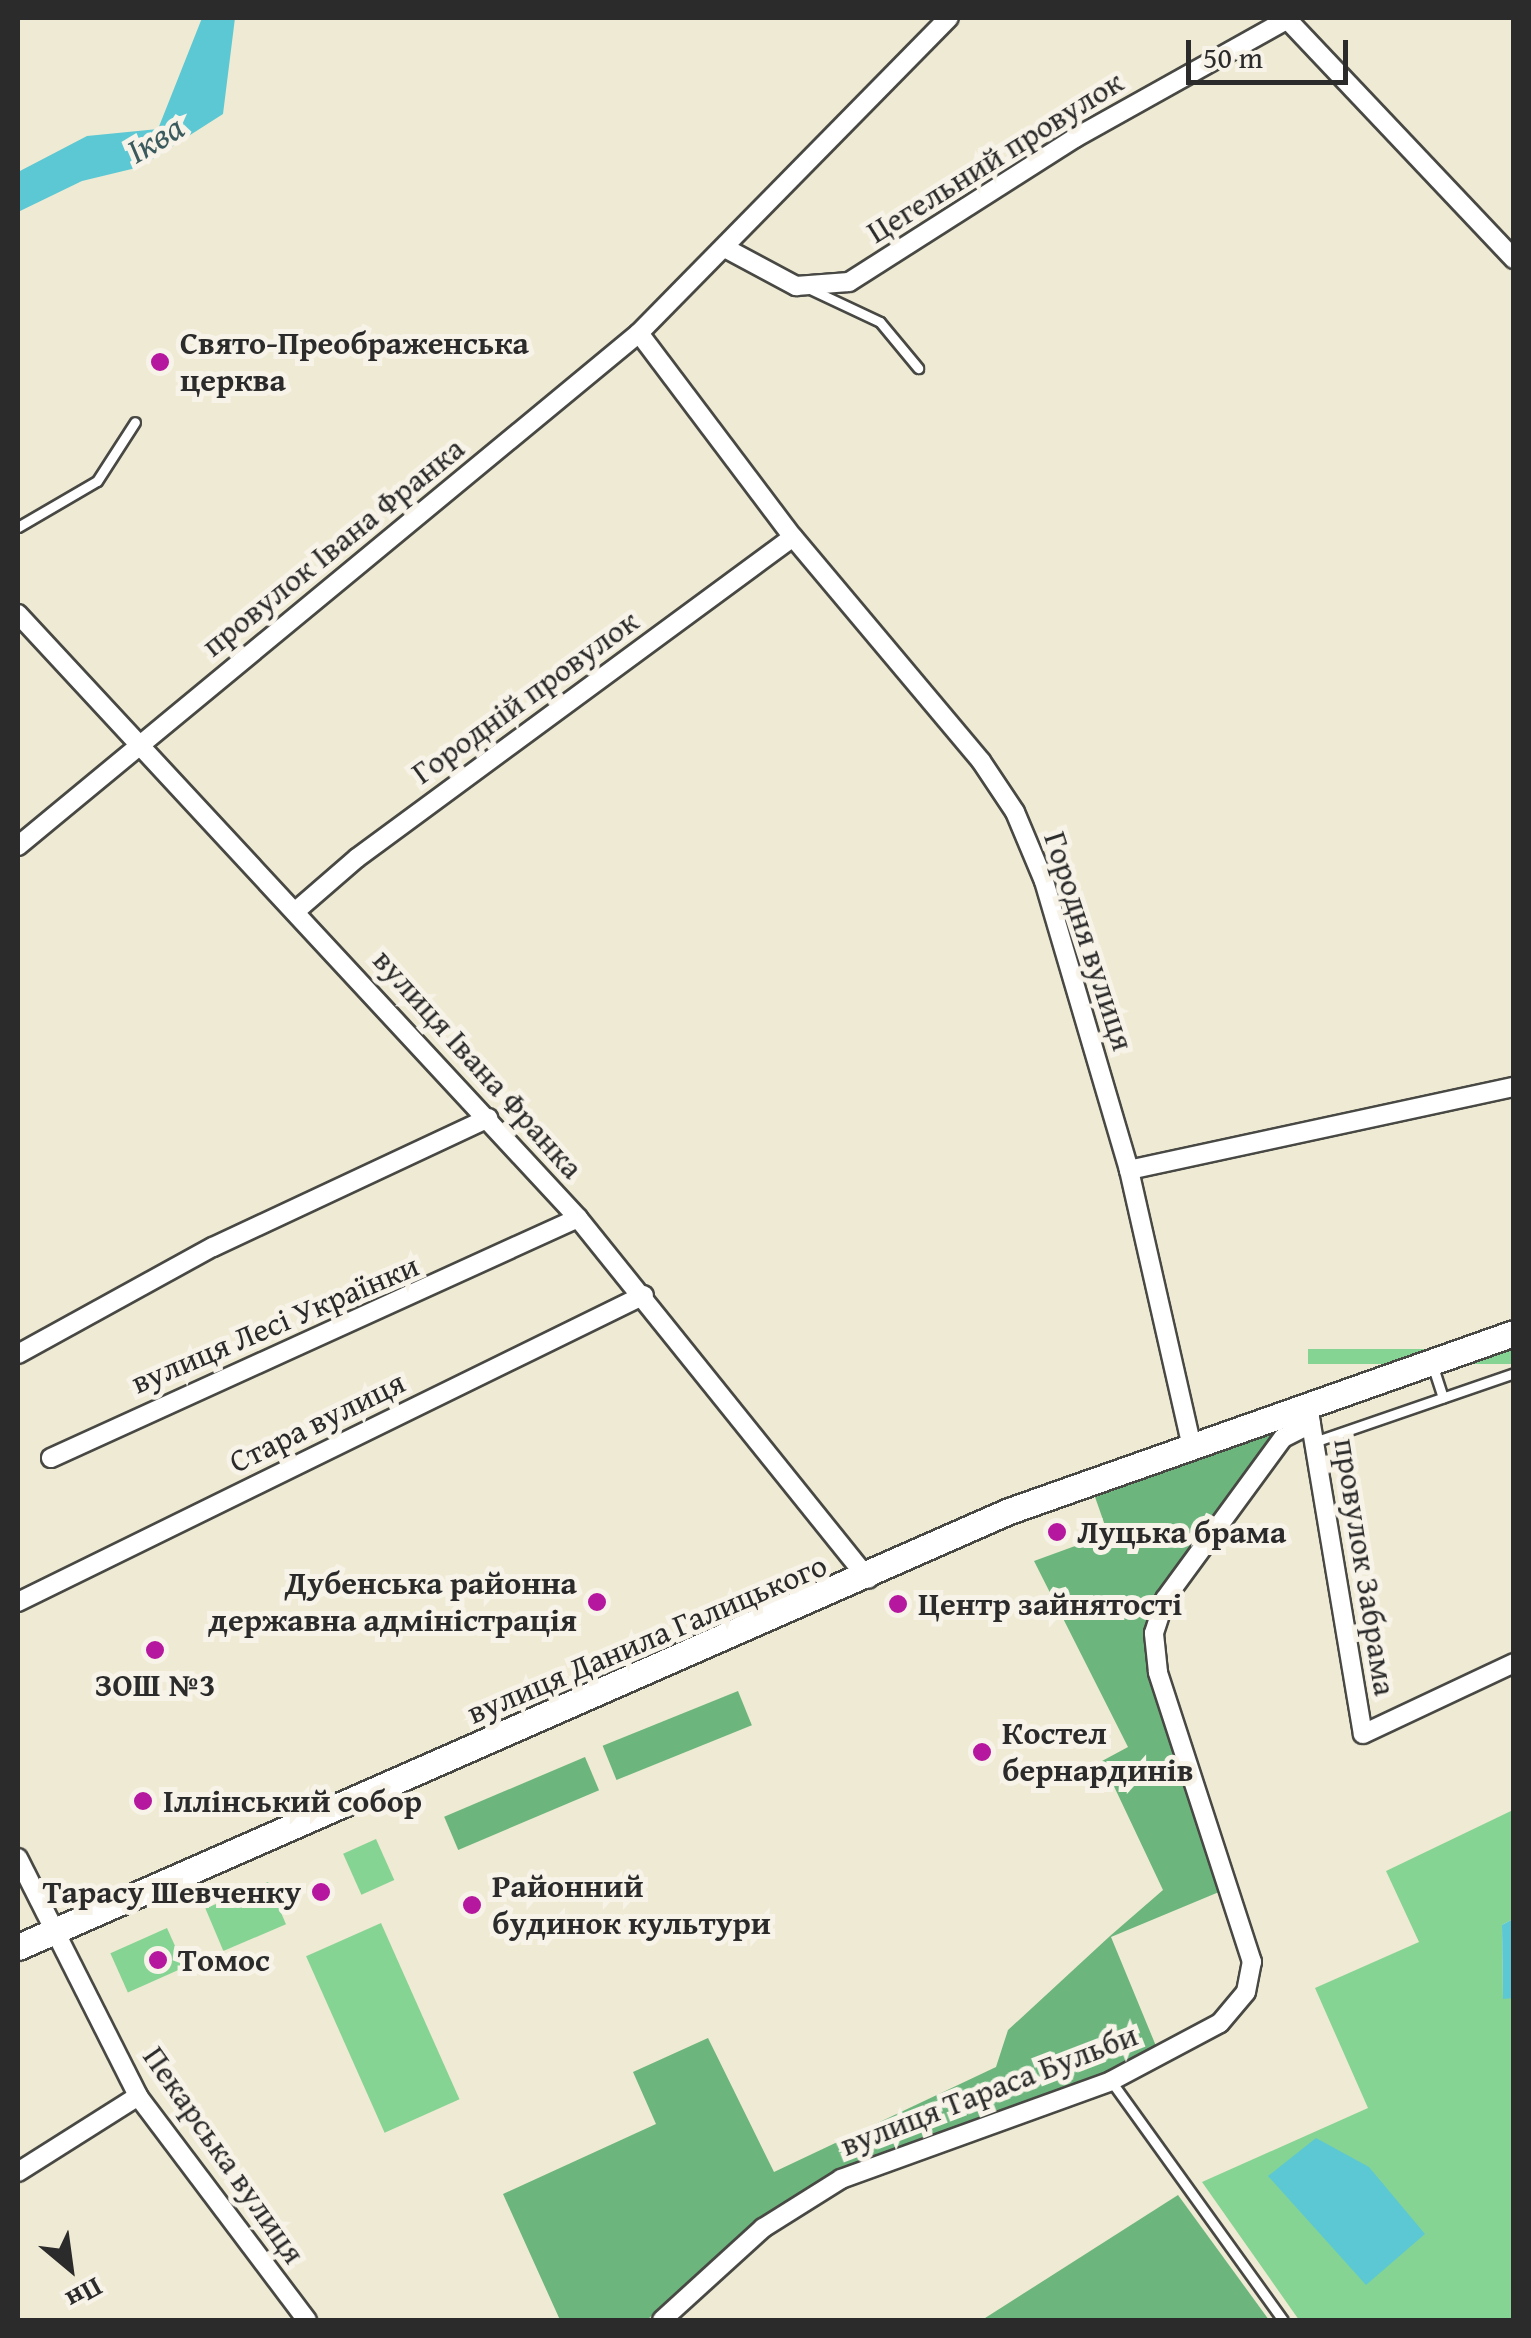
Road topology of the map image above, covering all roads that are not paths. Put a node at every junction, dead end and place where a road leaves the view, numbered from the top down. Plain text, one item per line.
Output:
1 (949, 18) edge
2 (1288, 18) edge
3 (725, 248) junction
4 (1514, 259) edge
5 (810, 289) junction
6 (639, 333) junction
7 (918, 368) dead end
8 (136, 422) dead end
9 (18, 527) edge
10 (793, 537) junction
11 (18, 614) edge
12 (144, 747) junction
13 (18, 846) edge
14 (297, 910) junction
15 (1514, 1087) edge
16 (488, 1118) junction
17 (1128, 1170) junction
18 (578, 1218) junction
19 (644, 1295) junction
20 (1514, 1333) edge
21 (18, 1354) edge
22 (1431, 1362) junction
23 (1514, 1373) edge
24 (1444, 1397) junction
25 (1311, 1424) junction
26 (1192, 1447) junction
27 (51, 1458) dead end
28 (868, 1579) junction
29 (18, 1602) edge
30 (1514, 1663) edge
31 (18, 1858) edge
32 (54, 1932) junction
33 (18, 1948) edge
34 (1111, 2082) junction
35 (138, 2096) junction
36 (18, 2172) edge
37 (306, 2320) edge
38 (662, 2320) edge
39 (1283, 2320) edge

1 - 3 street, провулок Івана Франка
2 - 4 street
2 - 5 street, Цегельний провулок
3 - 5 street
3 - 6 street, провулок Івана Франка
5 - 7 lane
6 - 10 street, Городня вулиця
6 - 12 street, провулок Івана Франка
8 - 9 lane
10 - 14 street, Городній провулок
10 - 17 street, Городня вулиця
11 - 12 street, вулиця Івана Франка
12 - 13 street, провулок Івана Франка
12 - 14 street, вулиця Івана Франка
14 - 16 street, вулиця Івана Франка
15 - 17 street
16 - 18 street, вулиця Івана Франка
16 - 21 street
17 - 26 street, Городня вулиця
18 - 19 street, вулиця Івана Франка
18 - 27 street, вулиця Лесі Українки
19 - 28 street, вулиця Івана Франка
19 - 29 street, Стара вулиця
20 - 22 main road, вулиця Данила Галицького
22 - 24 lane
22 - 25 main road, вулиця Данила Галицького
23 - 24 lane
24 - 25 lane
25 - 26 main road, вулиця Данила Галицького
25 - 30 street, провулок Забрама
25 - 34 street, вулиця Тараса Бульби
26 - 28 main road, вулиця Данила Галицького
28 - 32 main road, вулиця Данила Галицького
31 - 32 street, Пекарська вулиця
32 - 33 main road, вулиця Данила Галицького
32 - 35 street, Пекарська вулиця
34 - 38 street, вулиця Тараса Бульби
34 - 39 lane
35 - 36 street
35 - 37 street, Пекарська вулиця

